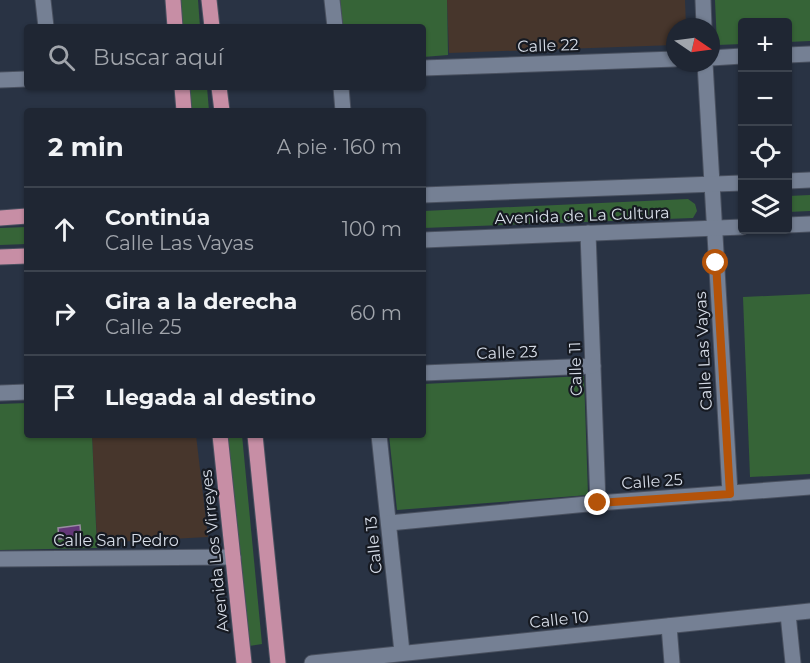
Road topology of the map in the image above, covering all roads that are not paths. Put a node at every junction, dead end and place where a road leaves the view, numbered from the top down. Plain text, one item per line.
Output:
1 (43, 0) edge
2 (173, 0) edge
3 (209, 0) edge
4 (332, 0) edge
5 (703, 0) edge
6 (704, 18) edge
7 (46, 24) edge
8 (176, 24) edge
9 (212, 24) edge
10 (335, 24) edge
11 (810, 54) edge
12 (792, 55) edge
13 (738, 57) edge
14 (720, 58) edge
15 (666, 59) edge
16 (426, 68) edge
17 (705, 72) edge
18 (24, 79) edge
19 (0, 80) edge
20 (182, 90) edge
21 (219, 90) edge
22 (341, 90) edge
23 (184, 108) edge
24 (222, 108) edge
25 (343, 108) edge
26 (810, 180) edge
27 (792, 181) edge
28 (738, 183) edge
29 (711, 184) junction
30 (426, 195) edge
31 (24, 216) edge
32 (0, 218) edge
33 (810, 224) edge
34 (792, 225) edge
35 (738, 226) edge
36 (714, 228) junction
37 (588, 233) junction
38 (426, 240) edge
39 (24, 256) edge
40 (0, 257) edge
41 (593, 366) junction
42 (426, 373) edge
43 (24, 392) edge
44 (0, 393) edge
45 (220, 438) edge
46 (255, 438) edge
47 (379, 438) edge
48 (810, 487) edge
49 (730, 494) junction
50 (598, 503) junction
51 (389, 524) junction
52 (233, 557) junction
53 (0, 559) edge
54 (810, 611) edge
55 (788, 614) junction
56 (669, 626) junction
57 (402, 652) junction
58 (244, 663) edge
59 (278, 663) edge
60 (312, 663) edge
61 (672, 663) edge
62 (794, 663) edge

1 - 7 street
2 - 8 main road
3 - 9 main road
4 - 10 street
5 - 6 street
11 - 12 street
13 - 14 street
15 - 16 street, Calle 22
17 - 29 street, Calle Las Vayas
18 - 19 street
20 - 23 main road
21 - 24 main road
22 - 25 street
26 - 27 street
28 - 29 street, Avenida de La Cultura
29 - 30 street, Avenida de La Cultura
29 - 36 street, Calle Las Vayas
31 - 32 main road
33 - 34 street
35 - 36 street, Avenida de La Cultura
36 - 37 street, Avenida de La Cultura
36 - 49 street, Calle Las Vayas
37 - 38 street, Avenida de La Cultura
37 - 41 street, Calle 11
39 - 40 main road
41 - 42 street, Calle 23
41 - 50 street, Calle 11
43 - 44 street
45 - 52 main road, Avenida Los Virreyes
46 - 59 main road
47 - 51 street, Calle 13
48 - 49 street, Calle 25
49 - 50 street, Calle 25
50 - 51 street, Calle 25
51 - 57 street, Calle 13
52 - 53 street, Calle San Pedro
52 - 58 main road, Avenida Los Virreyes
54 - 55 street, Calle 10
55 - 56 street, Calle 10
55 - 62 street
56 - 57 street, Calle 10
56 - 61 street
57 - 60 street, Calle 10

